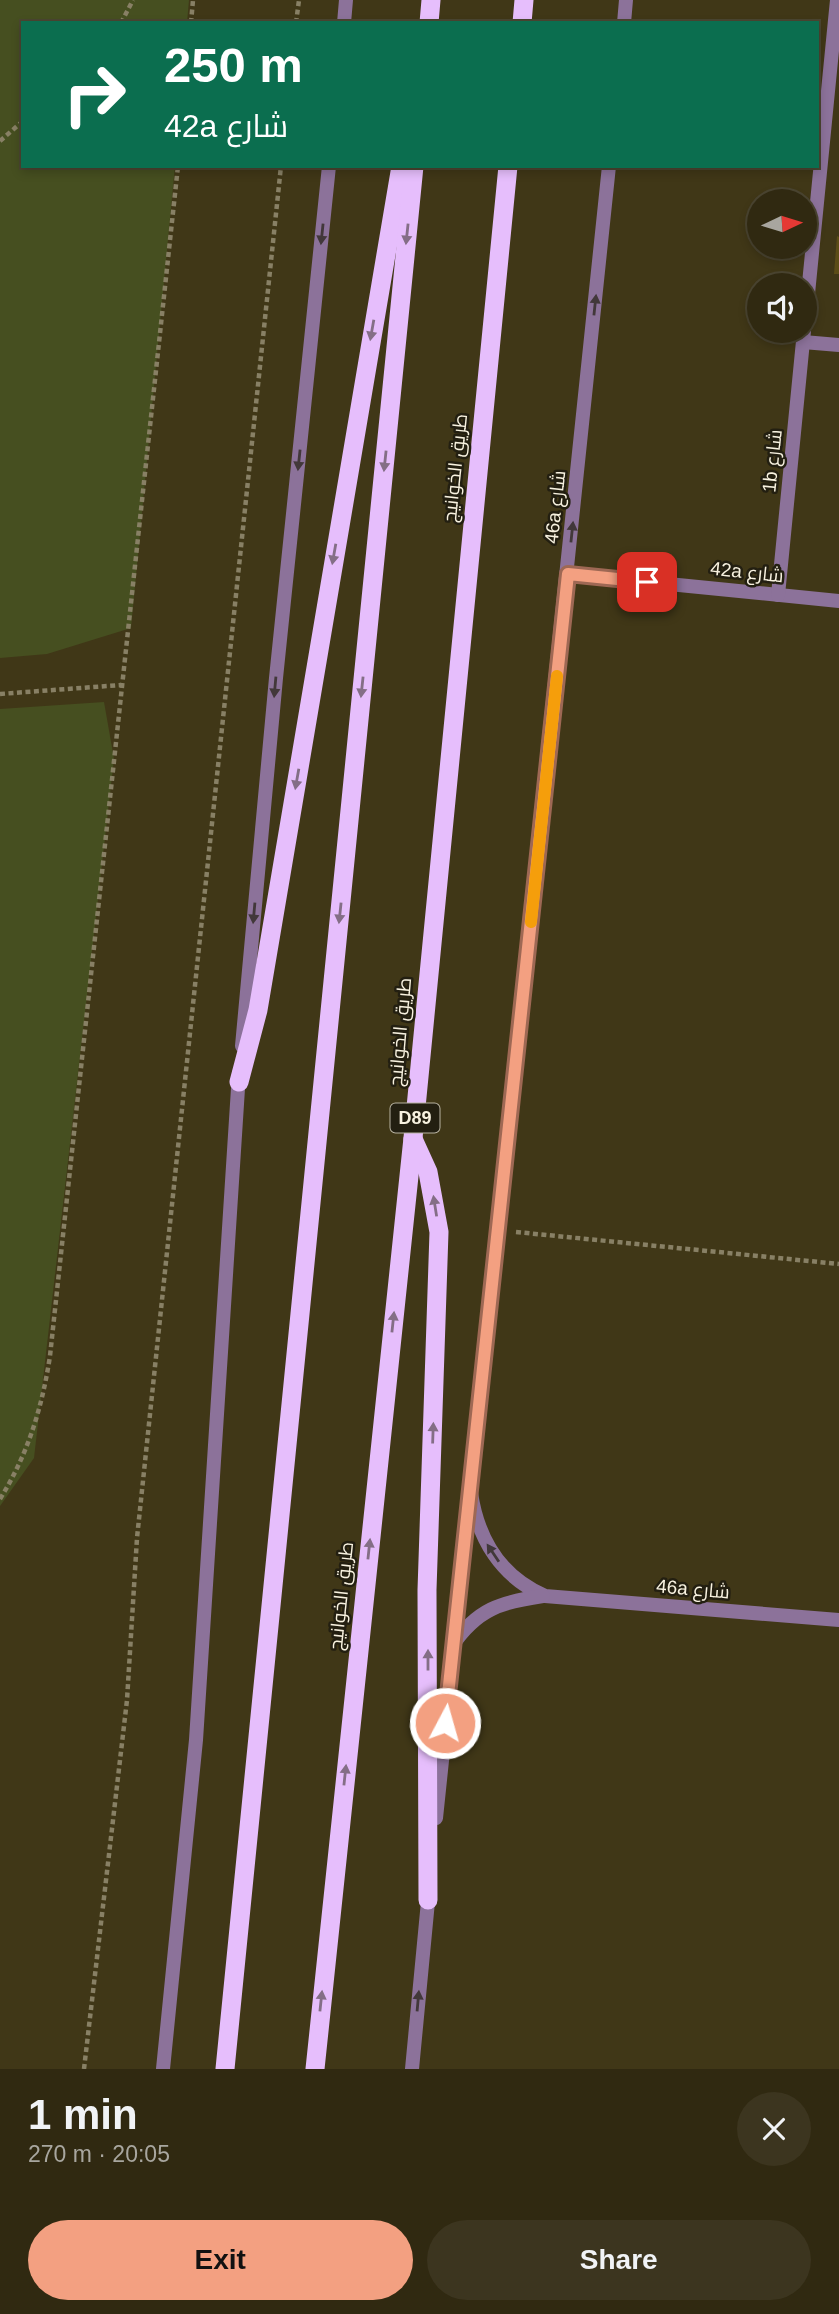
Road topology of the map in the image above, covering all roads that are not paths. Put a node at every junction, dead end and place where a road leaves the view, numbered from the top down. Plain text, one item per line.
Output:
1 (346, 0) edge
2 (431, 0) edge
3 (524, 0) edge
4 (626, 0) edge
5 (837, 0) edge
6 (344, 21) edge
7 (429, 21) edge
8 (522, 21) edge
9 (624, 21) edge
10 (329, 168) edge
11 (401, 168) edge
12 (414, 168) edge
13 (508, 168) edge
14 (609, 168) edge
15 (810, 273) edge
16 (817, 340) edge
17 (803, 343) edge
18 (839, 345) edge
19 (568, 574) junction
20 (778, 595) junction
21 (839, 601) edge
22 (239, 1082) junction
23 (413, 1138) junction
24 (469, 1478) junction
25 (545, 1596) junction
26 (839, 1620) edge
27 (452, 1647) junction
28 (428, 1900) junction
29 (163, 2069) edge
30 (225, 2069) edge
31 (314, 2069) edge
32 (412, 2069) edge

1 - 6 street
2 - 7 highway
3 - 8 highway
4 - 9 street
5 - 15 street
10 -> 22 street
11 -> 22 highway
12 -> 30 highway
13 - 23 highway, طريق الخوانيج / D89
19 -> 14 street, 46a شارع
16 - 18 street
17 - 20 street, 1b شارع
19 - 20 street, 42a شارع
19 - 24 street, 46a شارع
20 - 21 street, 42a شارع
22 - 29 street
28 -> 23 highway
31 -> 23 highway, طريق الخوانيج / D89
25 -> 24 street, 46a شارع
24 - 27 street, 46a شارع
25 - 26 street, 46a شارع
25 - 27 street, 46a شارع
27 - 28 street, 46a شارع
32 -> 28 street, 46a شارع

